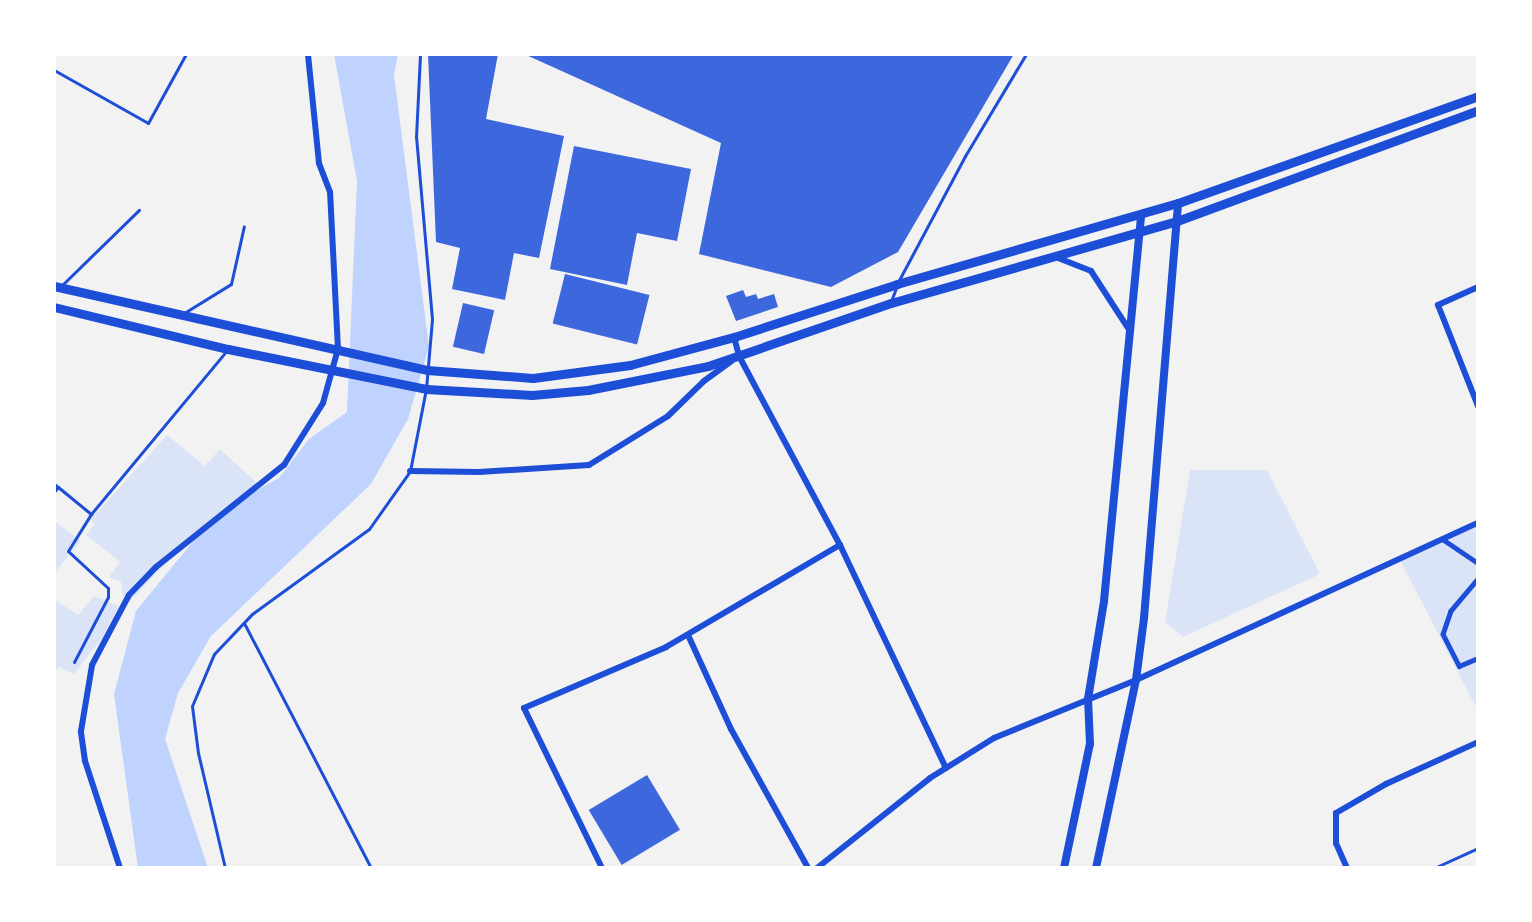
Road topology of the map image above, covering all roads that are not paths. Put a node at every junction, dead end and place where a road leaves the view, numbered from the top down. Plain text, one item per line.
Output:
1 (186, 54) edge
2 (308, 54) edge
3 (420, 54) edge
4 (1026, 54) edge
5 (54, 70) edge
6 (1478, 96) edge
7 (1478, 110) edge
8 (1178, 203) junction
9 (139, 210) dead end
10 (1141, 214) junction
11 (1177, 221) junction
12 (244, 226) dead end
13 (1140, 231) junction
14 (1053, 256) junction
15 (897, 284) junction
16 (56, 287) edge
17 (1478, 287) edge
18 (891, 303) junction
19 (54, 307) edge
20 (180, 316) junction
21 (1130, 331) junction
22 (734, 337) junction
23 (228, 349) junction
24 (341, 350) junction
25 (739, 356) junction
26 (332, 369) junction
27 (428, 370) junction
28 (426, 389) junction
29 (1478, 406) edge
30 (410, 471) junction
31 (56, 486) edge
32 (54, 492) edge
33 (91, 514) junction
34 (1478, 523) edge
35 (1444, 540) junction
36 (840, 545) junction
37 (1478, 563) edge
38 (1478, 579) edge
39 (244, 623) junction
40 (688, 635) junction
41 (1478, 658) edge
42 (74, 662) dead end
43 (1136, 680) junction
44 (1088, 699) junction
45 (1478, 742) edge
46 (946, 768) junction
47 (1478, 848) edge
48 (120, 868) edge
49 (225, 868) edge
50 (371, 868) edge
51 (602, 868) edge
52 (807, 868) edge
53 (817, 868) edge
54 (1064, 868) edge
55 (1096, 868) edge
56 (1347, 868) edge
57 (1434, 868) edge

1 - 5 lane
2 - 24 street
3 - 27 lane
4 - 15 lane
6 - 8 main road
7 - 11 main road
8 - 10 main road
8 - 11 street
9 - 16 lane
10 - 13 street
10 - 15 main road
11 - 13 main road
11 - 43 street
12 - 20 lane
13 - 14 main road
13 - 21 street
14 - 18 main road
14 - 21 street
15 - 18 lane
15 - 22 main road
16 - 20 main road
17 - 29 street
18 - 25 main road
19 - 23 main road
20 - 24 main road
21 - 44 street
22 - 25 street
22 - 27 main road
23 - 26 main road
23 - 33 lane
24 - 26 street
24 - 27 main road
25 - 28 main road
25 - 30 street
25 - 36 street
26 - 28 main road
26 - 48 street
27 - 28 lane
28 - 30 lane
30 - 39 lane
31 - 32 lane
31 - 33 lane
33 - 42 lane
34 - 35 street
35 - 37 street
35 - 43 street
36 - 40 street
36 - 46 street
38 - 41 street
39 - 49 lane
39 - 50 lane
40 - 51 street
40 - 52 street
43 - 44 street
43 - 55 street
44 - 46 street
44 - 54 street
45 - 56 street
46 - 53 street
47 - 57 lane

